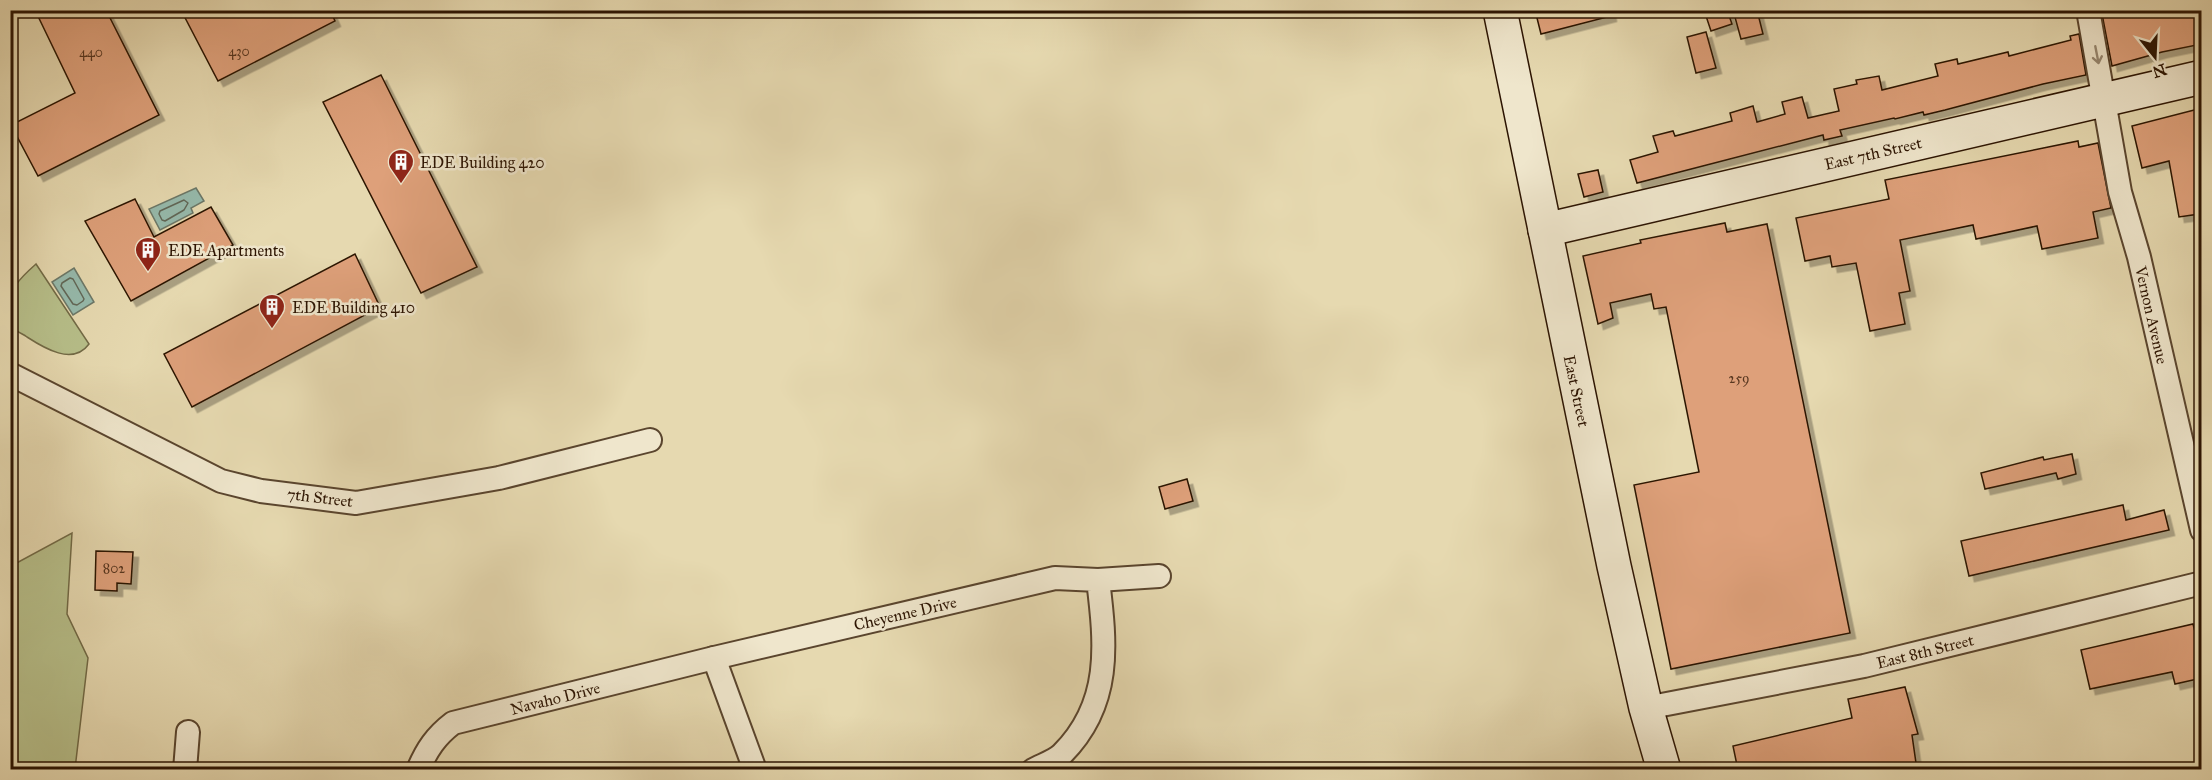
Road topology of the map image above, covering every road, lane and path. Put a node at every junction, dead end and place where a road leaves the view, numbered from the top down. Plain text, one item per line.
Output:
1 (1500, 10) edge
2 (2088, 10) edge
3 (2202, 77) edge
4 (2105, 99) junction
5 (1545, 230) junction
6 (10, 374) edge
7 (650, 440) dead end
8 (2202, 530) edge
9 (1159, 576) dead end
10 (1098, 580) junction
11 (2202, 582) edge
12 (714, 658) junction
13 (1646, 708) junction
14 (188, 732) dead end
15 (185, 770) edge
16 (418, 770) edge
17 (755, 770) edge
18 (1033, 770) edge
19 (1664, 770) edge

1 - 5 main road, East Street
2 -> 4 street, Vernon Avenue
3 - 4 main road, East 7th Street
4 - 5 main road, East 7th Street
4 - 8 street, Vernon Avenue
5 - 13 main road, East Street
6 - 7 street, 7th Street
9 - 10 street, Cheyenne Drive
10 - 12 street, Cheyenne Drive
10 - 18 street
11 - 13 street, East 8th Street
12 - 16 street, Navaho Drive
12 - 17 street
13 - 19 main road, East Street
14 - 15 street

